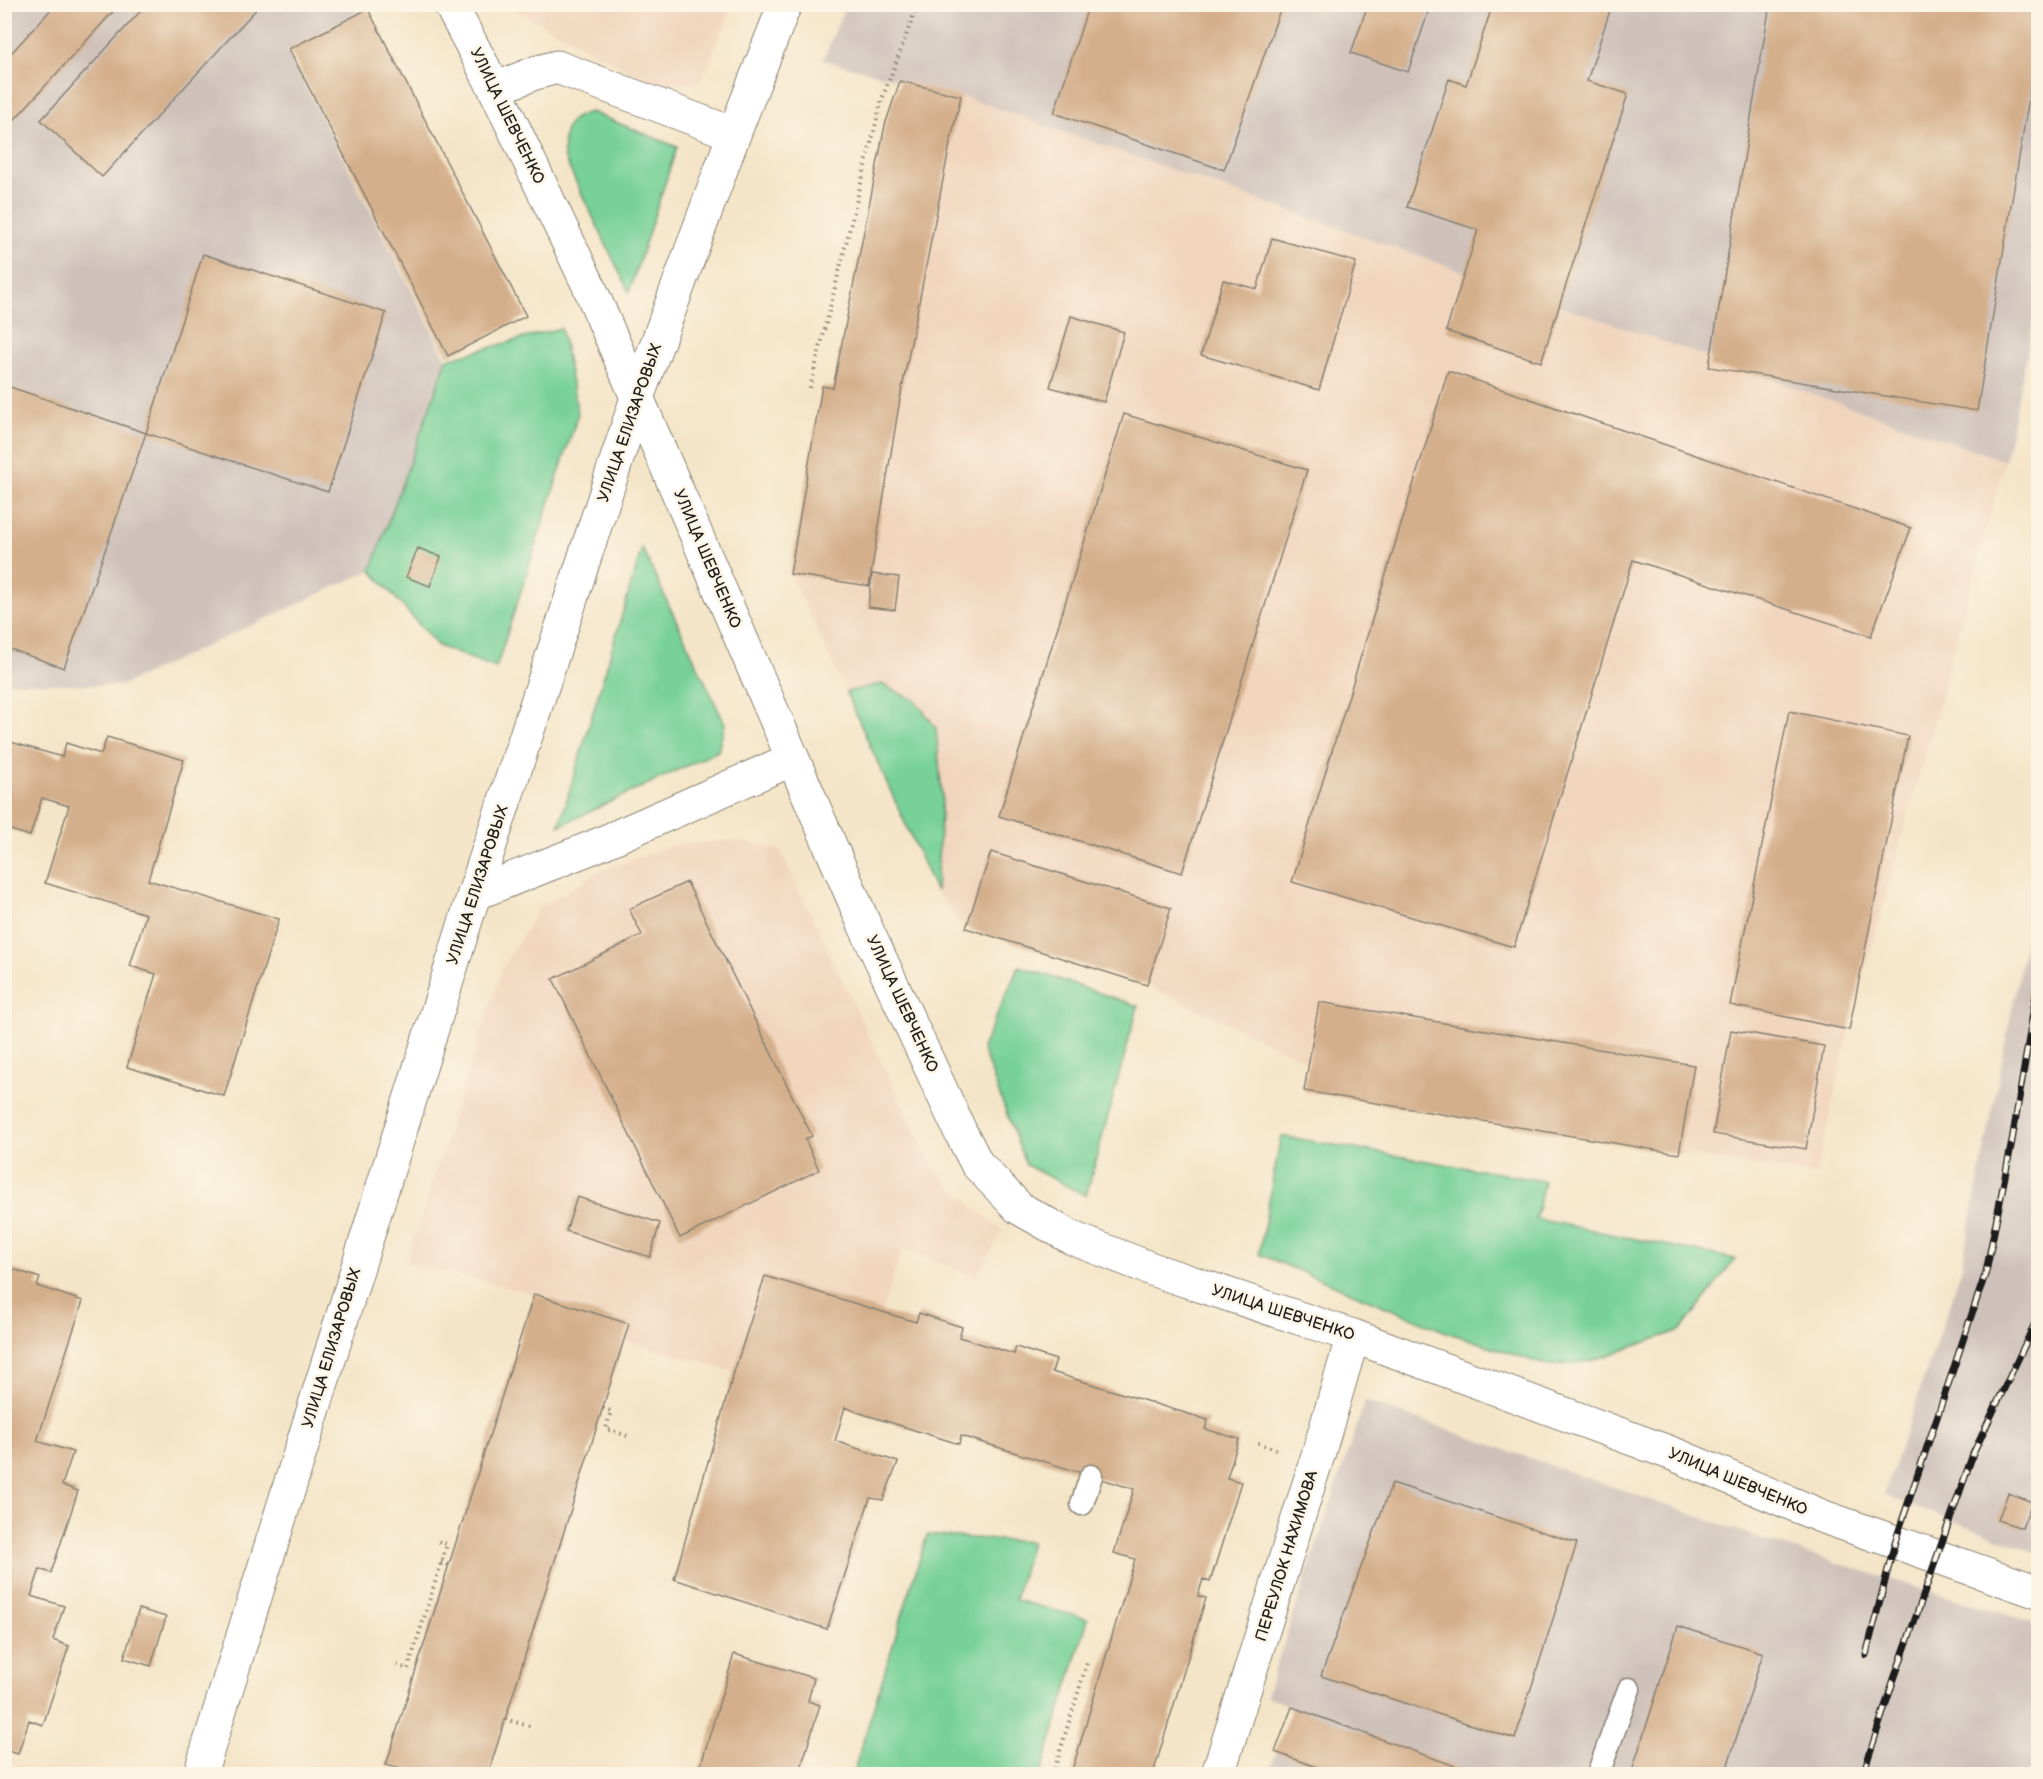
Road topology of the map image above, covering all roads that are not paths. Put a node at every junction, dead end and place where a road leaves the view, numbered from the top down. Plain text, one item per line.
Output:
1 (450, 4) edge
2 (785, 4) edge
3 (495, 89) junction
4 (734, 134) junction
5 (637, 399) junction
6 (793, 759) junction
7 (474, 894) junction
8 (1353, 1336) junction
9 (1091, 1476) dead end
10 (1082, 1504) dead end
11 (2038, 1592) edge
12 (1629, 1689) dead end
13 (1222, 1773) edge
14 (200, 1774) edge
15 (1598, 1774) edge

1 - 3 street, УЛИЦА ШЕВЧЕНКО
2 - 4 street, УЛИЦА ЕЛИЗАРОВЫХ
3 - 4 street
3 - 5 street, УЛИЦА ШЕВЧЕНКО
4 - 5 street, УЛИЦА ЕЛИЗАРОВЫХ
5 - 6 street, УЛИЦА ШЕВЧЕНКО
5 - 7 street, УЛИЦА ЕЛИЗАРОВЫХ
6 - 7 street
6 - 8 street, УЛИЦА ШЕВЧЕНКО
7 - 14 street, УЛИЦА ЕЛИЗАРОВЫХ
8 - 11 street, УЛИЦА ШЕВЧЕНКО
8 - 13 street, ПЕРЕУЛОК НАХИМОВА
9 - 10 lane
12 - 15 lane

